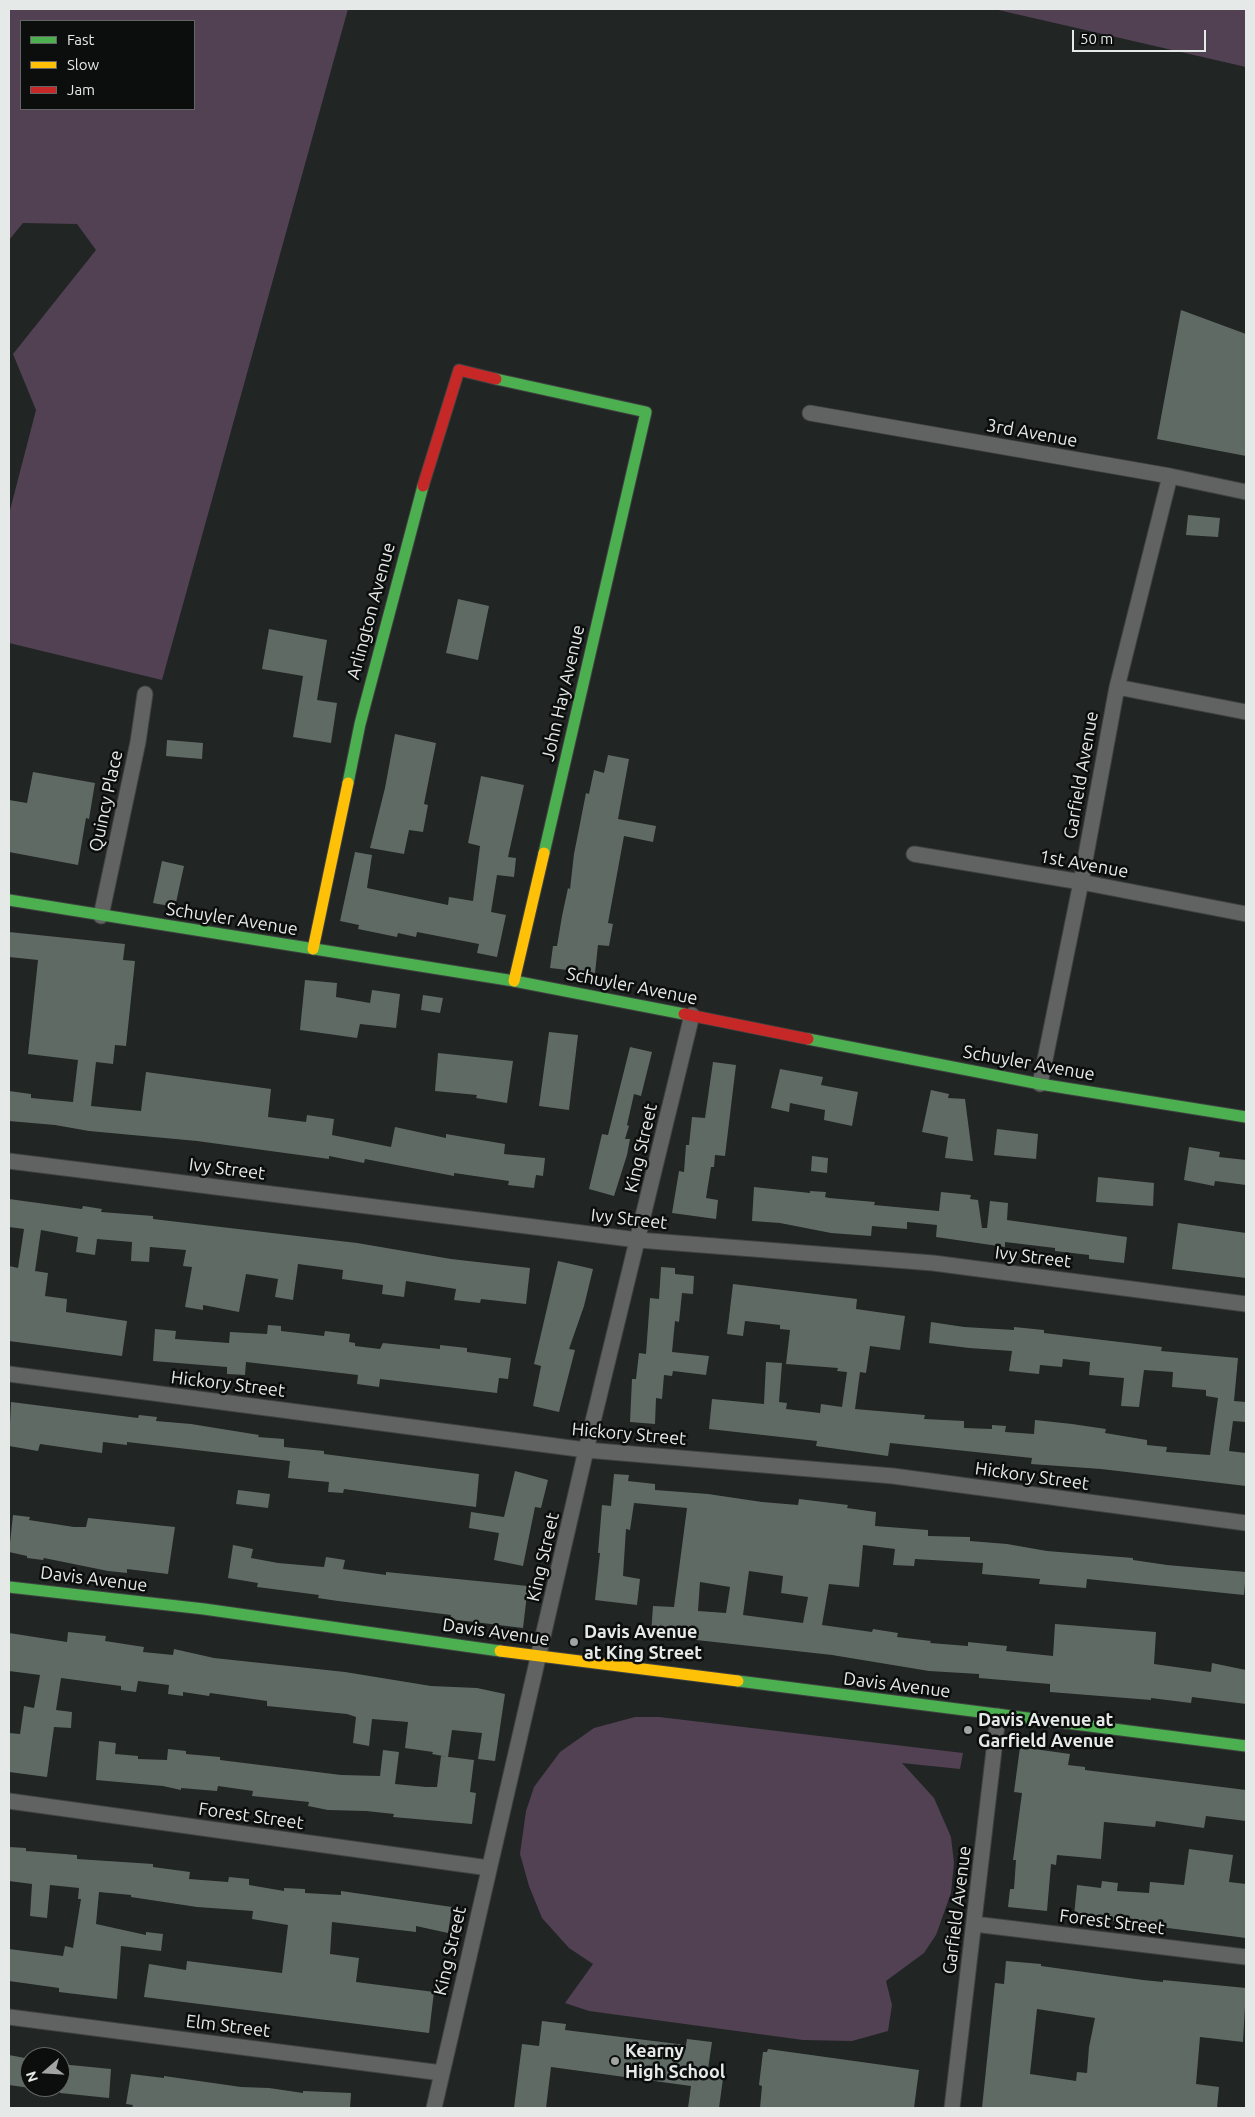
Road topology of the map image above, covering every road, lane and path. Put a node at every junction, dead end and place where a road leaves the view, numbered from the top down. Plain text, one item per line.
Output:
1 (646, 412) joint
2 (810, 413) dead end
3 (1170, 476) junction
4 (1246, 492) edge
5 (1117, 687) junction
6 (145, 694) dead end
7 (1246, 712) edge
8 (914, 854) dead end
9 (1081, 882) junction
10 (9, 900) edge
11 (1246, 914) edge
12 (101, 916) junction
13 (313, 950) junction
14 (514, 981) junction
15 (692, 1015) junction
16 (1040, 1084) junction
17 (1246, 1117) edge
18 (9, 1161) edge
19 (638, 1240) junction
20 (1246, 1304) edge
21 (9, 1374) edge
22 (586, 1450) junction
23 (1246, 1523) edge
24 (9, 1587) edge
25 (539, 1656) junction
26 (998, 1716) junction
27 (1246, 1746) edge
28 (9, 1801) edge
29 (489, 1868) junction
30 (974, 1924) junction
31 (1246, 1957) edge
32 (9, 2017) edge
33 (442, 2074) junction
34 (434, 2108) edge
35 (952, 2108) edge

1 - 13 street, Arlington Avenue
1 - 14 street, John Hay Avenue
2 - 3 street, 3rd Avenue
3 - 4 street, 3rd Avenue
3 - 5 street, Garfield Avenue
5 - 7 street
5 - 9 street, Garfield Avenue
6 - 12 street, Quincy Place
8 - 9 street, 1st Avenue
9 - 11 street, 1st Avenue
9 - 16 street, Garfield Avenue
10 - 12 street, Schuyler Avenue
12 - 13 street, Schuyler Avenue
13 - 14 street, Schuyler Avenue
14 - 15 street, Schuyler Avenue
15 - 16 street, Schuyler Avenue
15 - 19 street, King Street
16 - 17 street, Schuyler Avenue
18 - 19 street, Ivy Street
19 - 20 street, Ivy Street
19 - 22 street, King Street
21 - 22 street, Hickory Street
22 - 23 street, Hickory Street
22 - 25 street, King Street
24 - 25 street, Davis Avenue
25 - 26 street, Davis Avenue
25 - 29 street, King Street
26 - 27 street, Davis Avenue
26 - 30 street, Garfield Avenue
28 - 29 street, Forest Street
29 - 33 street, King Street
30 - 31 street, Forest Street
30 - 35 street, Garfield Avenue
32 - 33 street, Elm Street
33 - 34 street, King Street

